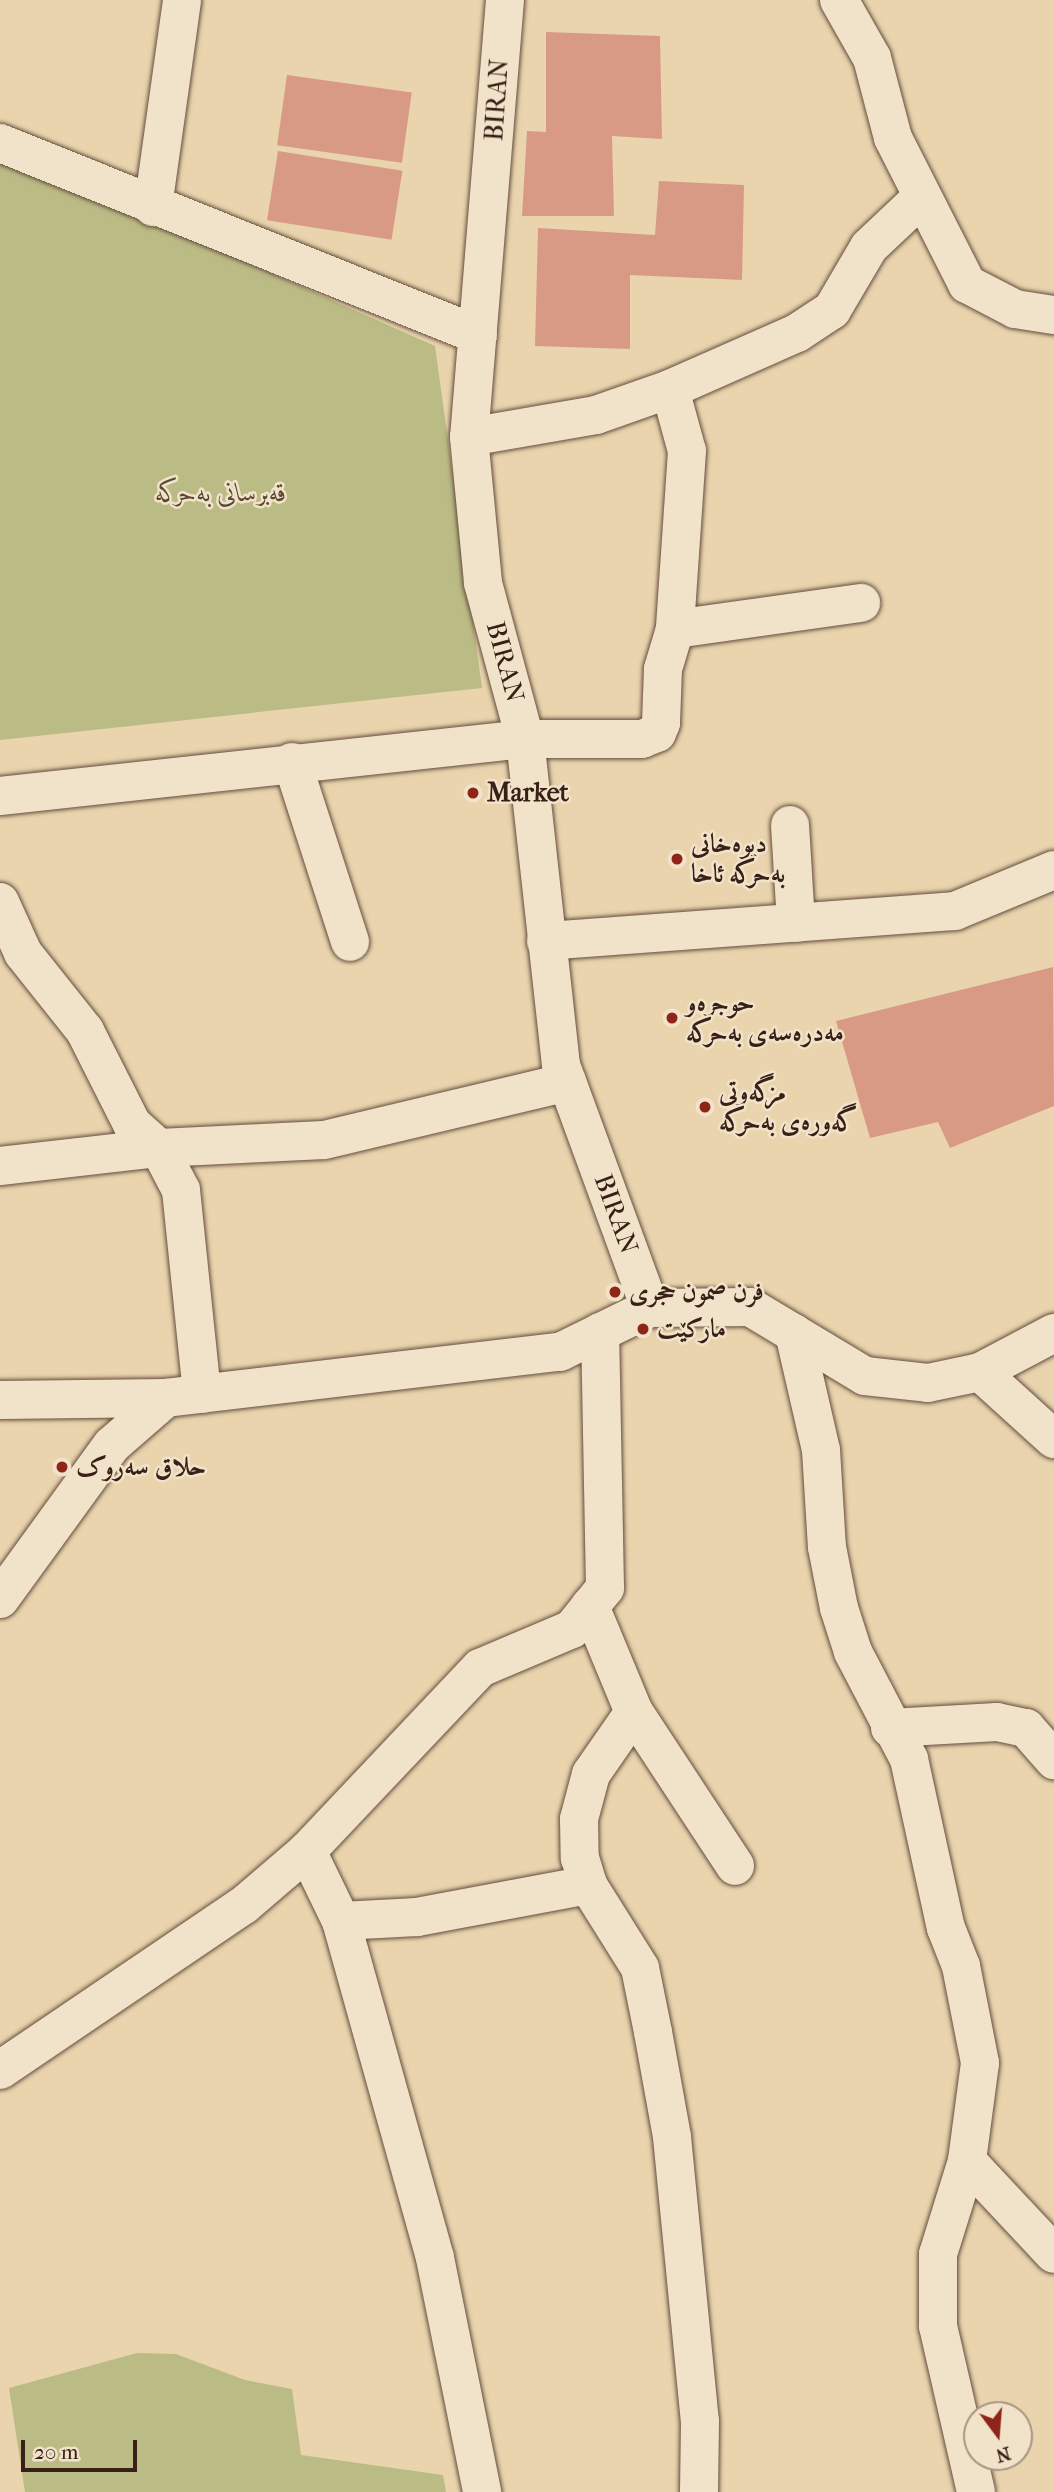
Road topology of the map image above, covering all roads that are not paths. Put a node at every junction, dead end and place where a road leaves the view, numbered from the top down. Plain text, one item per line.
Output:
1 (182, 0) edge
2 (505, 0) edge
3 (839, 0) edge
4 (0, 143) edge
5 (922, 197) junction
6 (153, 206) junction
7 (1054, 315) edge
8 (478, 335) junction
9 (670, 389) junction
10 (469, 437) junction
11 (860, 603) dead end
12 (675, 629) junction
13 (525, 738) junction
14 (292, 762) junction
15 (0, 796) edge
16 (790, 825) dead end
17 (1054, 870) edge
18 (0, 902) edge
19 (796, 923) junction
20 (546, 941) junction
21 (350, 942) dead end
22 (567, 1082) junction
23 (159, 1148) junction
24 (0, 1167) edge
25 (650, 1308) junction
26 (600, 1332) junction
27 (794, 1333) junction
28 (1054, 1333) edge
29 (980, 1372) junction
30 (184, 1396) junction
31 (0, 1400) edge
32 (1054, 1439) edge
33 (0, 1599) edge
34 (590, 1605) junction
35 (634, 1712) junction
36 (890, 1728) junction
37 (1054, 1760) edge
38 (307, 1851) junction
39 (735, 1866) dead end
40 (587, 1885) junction
41 (341, 1921) junction
42 (0, 2070) edge
43 (967, 2161) junction
44 (1054, 2254) edge
45 (482, 2492) edge
46 (699, 2492) edge
47 (976, 2492) edge

1 - 6 street
2 - 8 street, BIRAN
3 - 5 street
4 - 6 street
5 - 7 street
5 - 9 street
6 - 8 street
8 - 10 street, BIRAN
9 - 10 street
9 - 12 street
10 - 13 street, BIRAN
11 - 12 street
12 - 13 street
13 - 14 street
13 - 20 street, BIRAN
14 - 15 street
14 - 21 street
16 - 19 street
17 - 19 street
18 - 23 street
19 - 20 street
20 - 22 street, BIRAN
22 - 23 street
22 - 25 street, BIRAN
23 - 24 street
23 - 30 street
25 - 26 street
25 - 27 street
26 - 30 street
26 - 34 street
27 - 29 street
27 - 36 street
28 - 29 street
29 - 32 street
30 - 31 street
30 - 33 street
34 - 35 street
34 - 38 street
35 - 39 street
35 - 40 street
36 - 37 street
36 - 43 street
38 - 41 street
38 - 42 street
40 - 41 street
40 - 46 street
41 - 45 street
43 - 44 street
43 - 47 street

